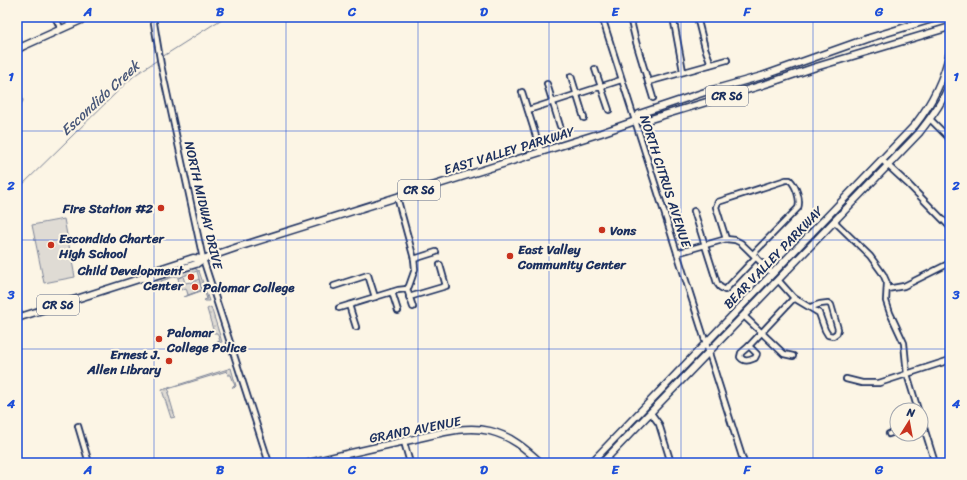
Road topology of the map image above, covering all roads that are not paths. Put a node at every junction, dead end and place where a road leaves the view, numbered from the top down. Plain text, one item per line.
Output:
1 (55, 17) edge
2 (88, 17) edge
3 (153, 17) edge
4 (602, 17) edge
5 (630, 17) edge
6 (682, 17) edge
7 (698, 17) edge
8 (939, 17) edge
9 (950, 27) edge
10 (61, 29) junction
11 (17, 40) edge
12 (19, 48) edge
13 (950, 52) edge
14 (728, 60) dead end
15 (711, 64) junction
16 (595, 69) dead end
17 (684, 71) junction
18 (571, 76) dead end
19 (621, 80) junction
20 (648, 82) junction
21 (738, 83) junction
22 (950, 83) edge
23 (547, 84) dead end
24 (601, 86) junction
25 (522, 92) dead end
26 (576, 94) junction
27 (653, 98) dead end
28 (719, 98) junction
29 (552, 102) junction
30 (528, 110) junction
31 (609, 110) dead end
32 (584, 118) dead end
33 (930, 119) junction
34 (637, 121) junction
35 (560, 126) dead end
36 (950, 139) edge
37 (541, 152) junction
38 (882, 160) junction
39 (888, 165) junction
40 (397, 197) junction
41 (694, 211) dead end
42 (834, 221) junction
43 (950, 227) edge
44 (726, 239) junction
45 (705, 246) junction
46 (436, 252) dead end
47 (677, 253) junction
48 (755, 256) junction
49 (414, 258) junction
50 (203, 259) junction
51 (950, 263) edge
52 (440, 265) dead end
53 (772, 274) junction
54 (778, 280) junction
55 (334, 286) dead end
56 (407, 289) junction
57 (887, 289) junction
58 (392, 292) junction
59 (375, 296) junction
60 (409, 297) junction
61 (794, 298) junction
62 (349, 305) junction
63 (413, 307) dead end
64 (811, 307) junction
65 (340, 308) dead end
66 (398, 311) dead end
67 (744, 316) junction
68 (17, 318) edge
69 (356, 327) dead end
70 (761, 333) junction
71 (705, 344) junction
72 (749, 346) dead end
73 (708, 352) junction
74 (793, 356) dead end
75 (950, 360) edge
76 (907, 374) junction
77 (846, 379) dead end
78 (916, 402) edge
79 (651, 413) junction
80 (78, 426) dead end
81 (404, 442) junction
82 (928, 442) edge
83 (89, 463) edge
84 (269, 463) edge
85 (309, 463) edge
86 (410, 463) edge
87 (541, 463) edge
88 (591, 463) edge
89 (602, 463) edge
90 (671, 463) edge
91 (744, 463) edge
92 (935, 463) edge

1 - 10 street
2 - 10 main road
3 - 50 street, NORTH MIDWAY DRIVE
4 - 19 street, NORTH CITRUS AVENUE
5 - 20 street
6 - 17 street
7 - 15 street
8 - 21 main road, EAST VALLEY PARKWAY / CR S6
9 - 28 main road, EAST VALLEY PARKWAY / CR S6
10 - 12 main road
11 - 12 street
13 - 38 main road, BEAR VALLEY PARKWAY
14 - 15 street
15 - 17 street
16 - 24 street
17 - 20 street
18 - 26 street
19 - 24 street
19 - 34 street, NORTH CITRUS AVENUE
20 - 27 street
21 - 28 main road
21 - 34 main road, EAST VALLEY PARKWAY / CR S6
22 - 33 main road, BEAR VALLEY PARKWAY
23 - 29 street
24 - 26 street
24 - 31 street
25 - 30 street
26 - 29 street
26 - 32 street
28 - 34 main road, EAST VALLEY PARKWAY / CR S6
29 - 30 street
29 - 35 street
30 - 37 street
33 - 36 street
33 - 39 main road, BEAR VALLEY PARKWAY
34 - 37 main road, EAST VALLEY PARKWAY / CR S6
34 - 47 street, NORTH CITRUS AVENUE
37 - 40 main road, EAST VALLEY PARKWAY / CR S6
38 - 39 street
38 - 53 main road, BEAR VALLEY PARKWAY
39 - 42 main road, BEAR VALLEY PARKWAY
39 - 43 street
40 - 49 street
40 - 50 main road, EAST VALLEY PARKWAY / CR S6
41 - 45 street
42 - 54 main road, BEAR VALLEY PARKWAY
42 - 57 street
44 - 45 street
44 - 48 street
44 - 48 street
45 - 47 street
45 - 48 street
46 - 49 street
47 - 71 street, NORTH CITRUS AVENUE
48 - 53 street
49 - 56 street
50 - 68 main road, EAST VALLEY PARKWAY / CR S6
50 - 84 street, NORTH MIDWAY DRIVE
51 - 57 street
52 - 60 street
53 - 71 main road, BEAR VALLEY PARKWAY
54 - 61 street
54 - 67 main road, BEAR VALLEY PARKWAY
55 - 59 street
56 - 58 street
56 - 60 street
57 - 76 street
58 - 59 street
58 - 66 street
59 - 62 street
60 - 63 street
61 - 64 street
61 - 70 street
62 - 65 street
62 - 69 street
64 - 64 street
67 - 70 street
67 - 73 main road, BEAR VALLEY PARKWAY
70 - 72 street
70 - 74 street
71 - 73 street, NORTH CITRUS AVENUE
71 - 88 main road, BEAR VALLEY PARKWAY
73 - 79 main road, BEAR VALLEY PARKWAY
73 - 91 street, NORTH CITRUS AVENUE
75 - 76 street
76 - 77 street
76 - 78 street
79 - 89 main road, BEAR VALLEY PARKWAY
79 - 90 street
80 - 83 street
81 - 85 main road, GRAND AVENUE
81 - 86 street
81 - 87 main road, GRAND AVENUE
82 - 92 street

